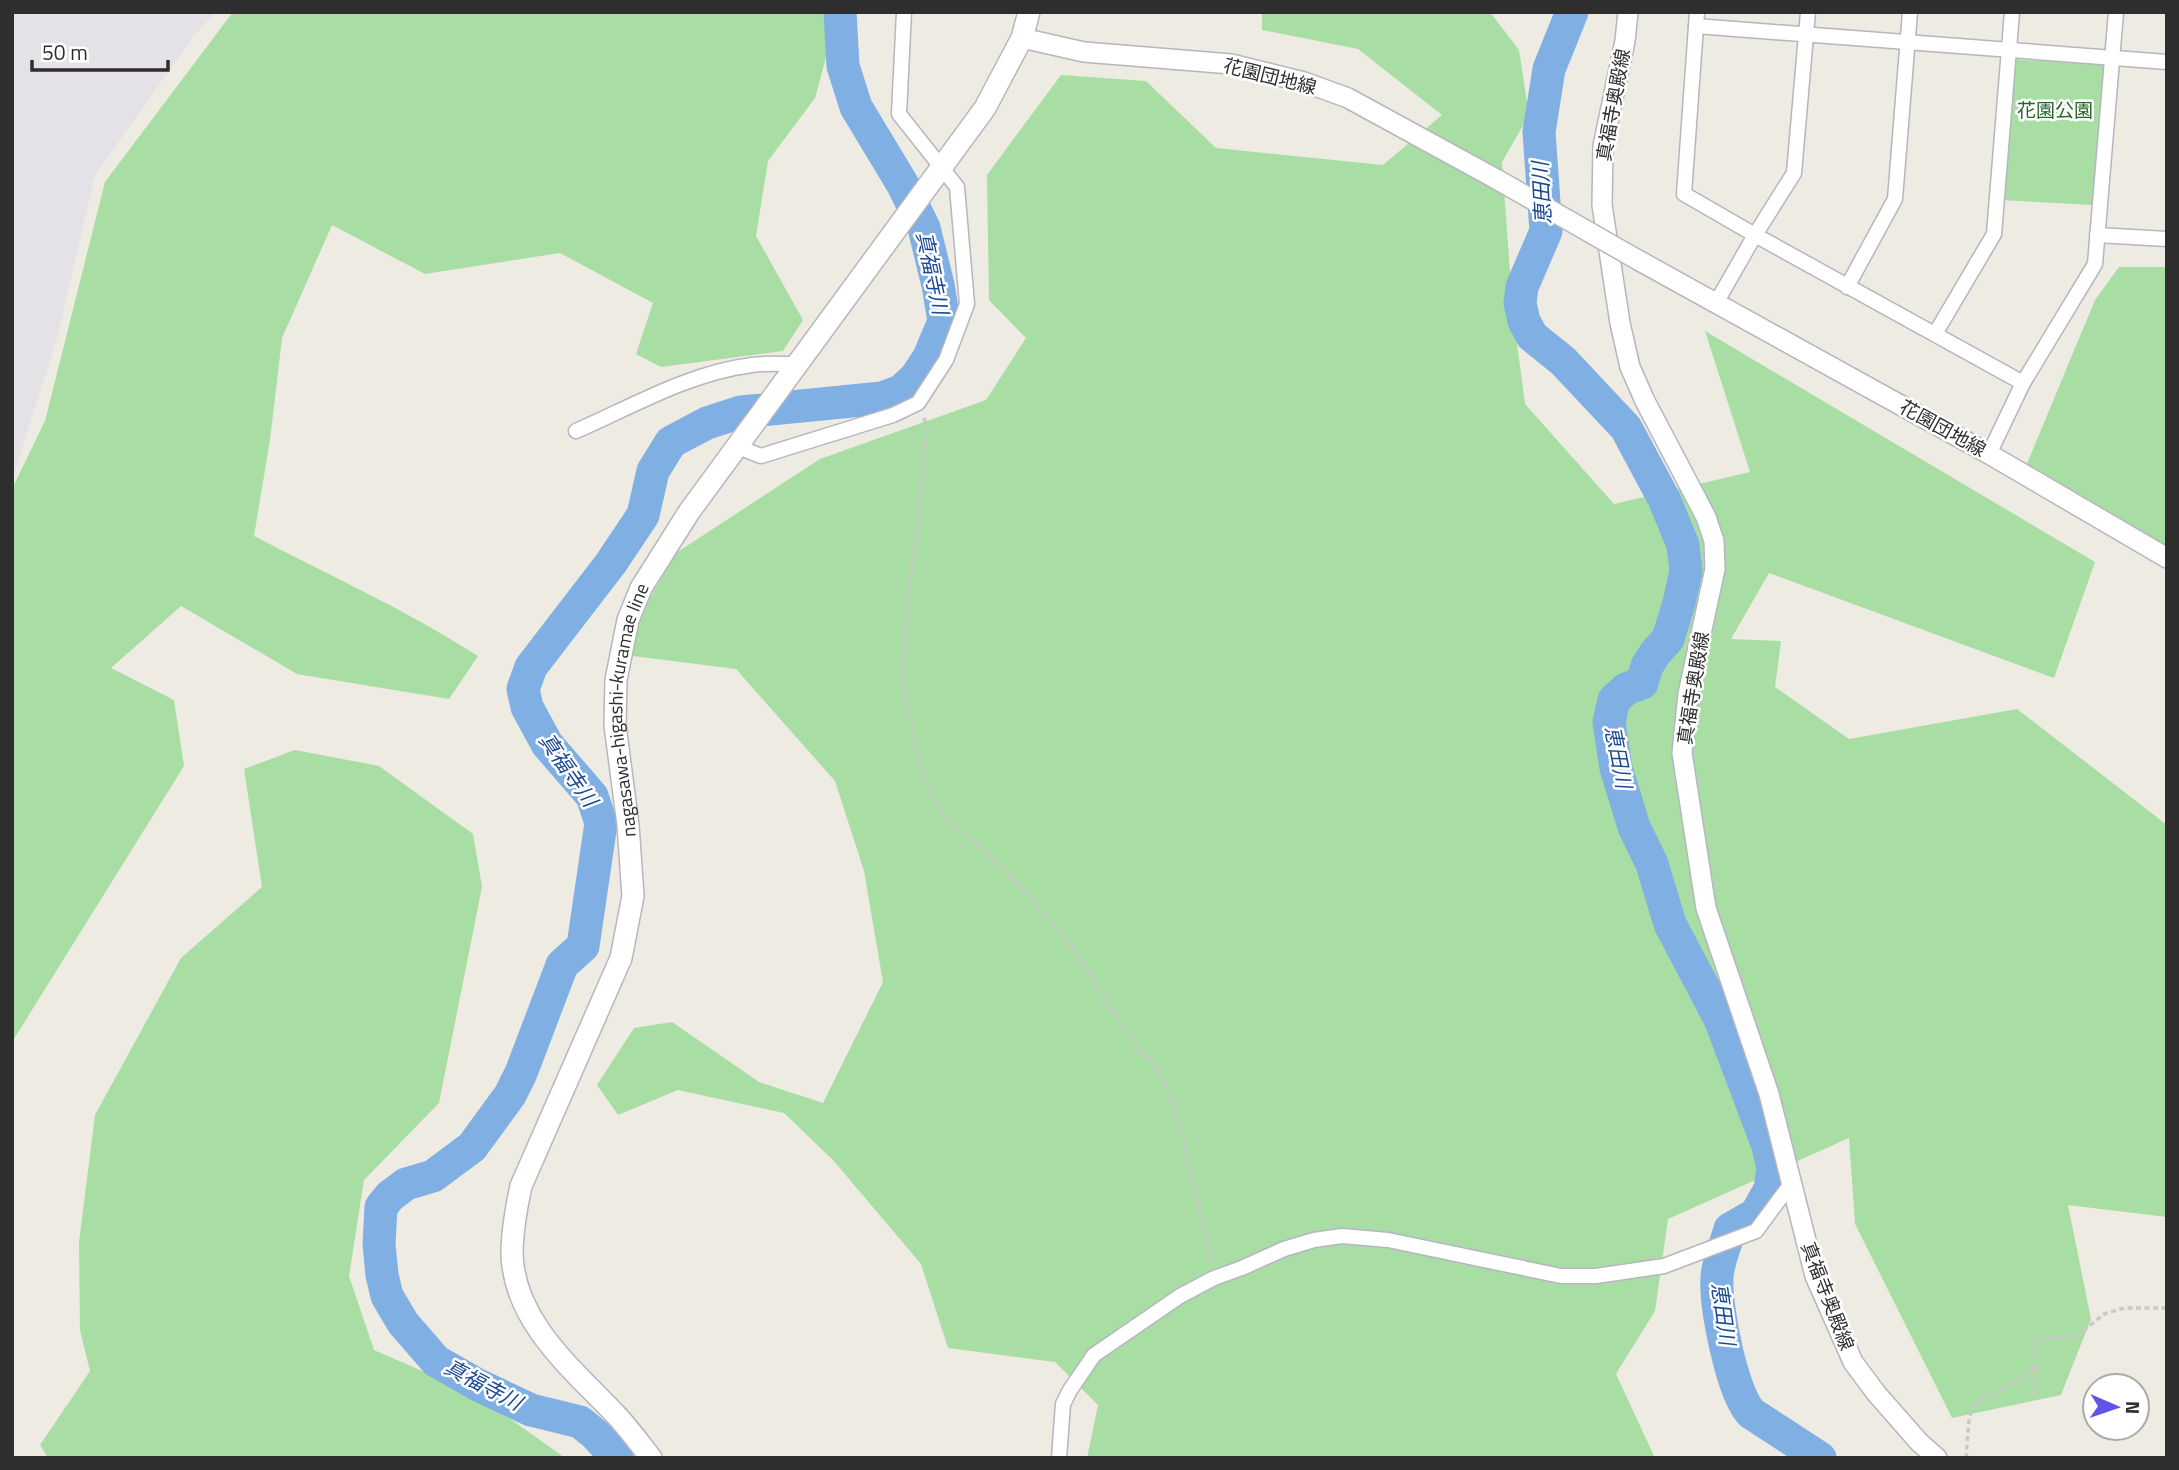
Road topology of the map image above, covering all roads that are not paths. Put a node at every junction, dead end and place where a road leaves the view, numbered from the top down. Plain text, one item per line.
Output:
1 (904, 12) edge
2 (1028, 12) edge
3 (1628, 12) edge
4 (1808, 12) edge
5 (1910, 12) edge
6 (2012, 12) edge
7 (2116, 12) edge
8 (1696, 19) edge
9 (1806, 35) junction
10 (1022, 38) junction
11 (1908, 43) junction
12 (2008, 51) junction
13 (2112, 58) junction
14 (2167, 62) edge
15 (936, 175) junction
16 (1755, 235) junction
17 (2097, 235) junction
18 (2167, 239) edge
19 (1847, 287) junction
20 (1716, 303) junction
21 (1936, 334) junction
22 (791, 371) junction
23 (2023, 383) junction
24 (576, 431) dead end
25 (743, 440) junction
26 (1989, 454) junction
27 (2167, 558) edge
28 (1793, 1181) junction
29 (651, 1458) edge
30 (1059, 1458) edge
31 (1937, 1458) edge

1 - 15 street
2 - 10 main road, nagasawa-higashi-kuramae line
3 - 28 street, 真福寺奥殿線
4 - 9 street
5 - 11 street
6 - 12 street
7 - 13 street
8 - 9 street
8 - 16 street
9 - 11 street
9 - 16 street
10 - 15 main road, nagasawa-higashi-kuramae line
10 - 20 street, 花園団地線, bridge
11 - 12 street
11 - 19 street
12 - 13 street
12 - 21 street
13 - 14 street
13 - 17 street
15 - 22 main road, nagasawa-higashi-kuramae line
15 - 25 street
16 - 19 street
16 - 20 street
17 - 18 street
17 - 23 street
19 - 21 street
20 - 26 street, 花園団地線
21 - 23 street
22 - 24 street
22 - 25 main road, nagasawa-higashi-kuramae line
23 - 26 street
25 - 29 main road, nagasawa-higashi-kuramae line
26 - 27 street, 花園団地線
28 - 30 street
28 - 31 street, 真福寺奥殿線

